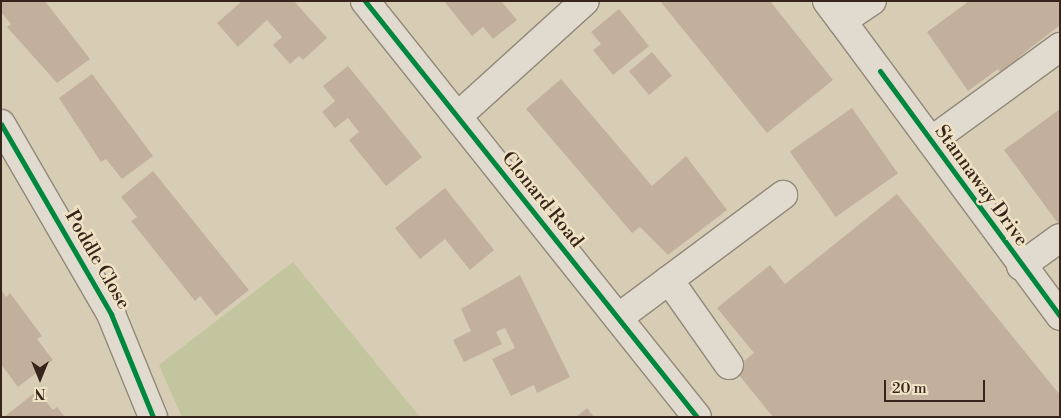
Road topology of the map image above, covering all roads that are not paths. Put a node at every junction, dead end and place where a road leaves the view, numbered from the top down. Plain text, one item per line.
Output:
1 (365, 1) edge
2 (585, 1) edge
3 (872, 1) edge
4 (835, 11) edge
5 (1060, 47) edge
6 (458, 116) junction
7 (1, 124) edge
8 (931, 141) junction
9 (783, 195) dead end
10 (1060, 238) edge
11 (1021, 266) junction
12 (668, 280) junction
13 (1060, 316) edge
14 (618, 318) junction
15 (729, 365) dead end
16 (153, 417) edge
17 (697, 417) edge

1 - 6 street, Clonard Road
2 - 6 street
3 - 4 street
4 - 8 street, Stannaway Drive
5 - 8 street
6 - 14 street, Clonard Road
7 - 16 street, Poddle Close
8 - 11 street, Stannaway Drive
9 - 12 street
10 - 11 street
11 - 13 street, Stannaway Drive
12 - 14 street
12 - 15 street
14 - 17 street, Clonard Road

